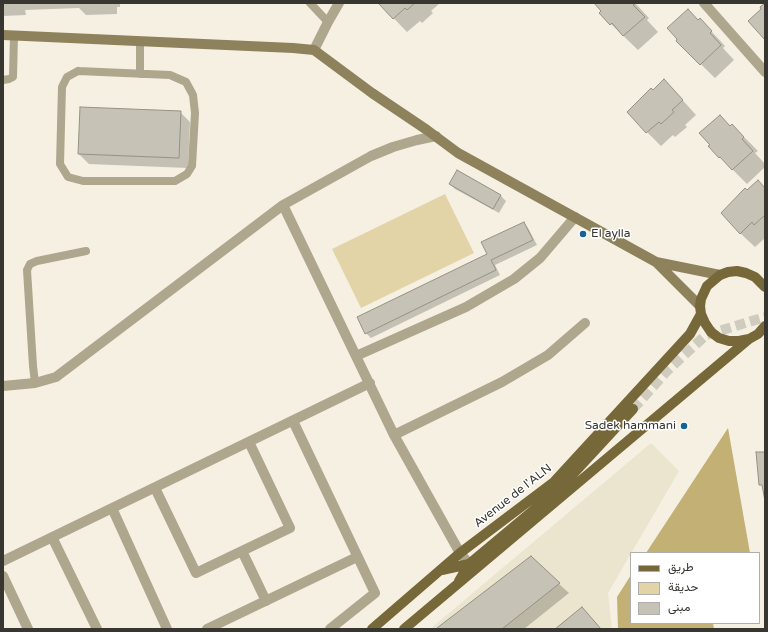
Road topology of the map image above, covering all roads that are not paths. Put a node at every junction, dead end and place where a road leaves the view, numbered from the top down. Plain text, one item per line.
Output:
1 (310, 3) edge
2 (339, 3) edge
3 (704, 3) edge
4 (328, 22) junction
5 (3, 35) edge
6 (14, 35) junction
7 (140, 41) junction
8 (314, 50) junction
9 (765, 72) edge
10 (140, 74) junction
11 (3, 80) edge
12 (436, 136) junction
13 (283, 205) junction
14 (575, 217) junction
15 (86, 251) dead end
16 (656, 262) junction
17 (720, 275) junction
18 (765, 287) edge
19 (701, 310) junction
20 (585, 323) dead end
21 (765, 326) edge
22 (757, 335) edge
23 (356, 356) junction
24 (35, 383) junction
25 (370, 383) junction
26 (3, 386) edge
27 (633, 409) tunnel mouth
28 (293, 420) junction
29 (394, 435) junction
30 (249, 442) junction
31 (155, 488) junction
32 (112, 508) junction
33 (52, 537) junction
34 (242, 551) junction
35 (460, 553) junction
36 (357, 557) junction
37 (3, 561) edge
38 (469, 564) junction
39 (442, 570) junction
40 (3, 576) edge
41 (457, 586) junction
42 (266, 600) junction
43 (28, 629) edge
44 (97, 629) edge
45 (167, 629) edge
46 (207, 629) edge
47 (330, 629) edge
48 (372, 629) edge
49 (404, 629) edge

1 - 4 lane
2 - 4 street
3 - 9 street
4 - 8 street
5 - 6 main road
6 - 7 main road
6 - 11 lane
7 - 8 main road
7 - 10 lane
8 - 12 main road
10 - 10 lane
12 - 13 street
12 - 14 main road
13 - 23 street
13 - 24 street
14 - 16 main road
14 - 23 street
15 - 24 lane
16 - 17 main road
16 - 19 main road
17 - 18 main road
17 - 19 main road, Avenue de l'ALN
19 - 22 main road
19 - 35 main road, Avenue de l'ALN
20 - 29 street
21 - 22 main road
22 - 41 main road
23 - 25 street
24 - 26 street
25 - 28 street
25 - 29 street
27 - 38 main road
28 - 30 street
28 - 36 street
29 - 35 street
30 - 31 street
30 - 34 street
31 - 32 street
31 - 34 street
32 - 33 street
32 - 45 street
33 - 37 street
33 - 44 street
34 - 42 street
35 - 38 street
35 - 39 main road, Avenue de l'ALN
36 - 42 street
36 - 47 street
38 - 39 main road
38 - 41 main road
39 - 48 main road, Avenue de l'ALN
40 - 43 street
41 - 49 main road
42 - 46 street

